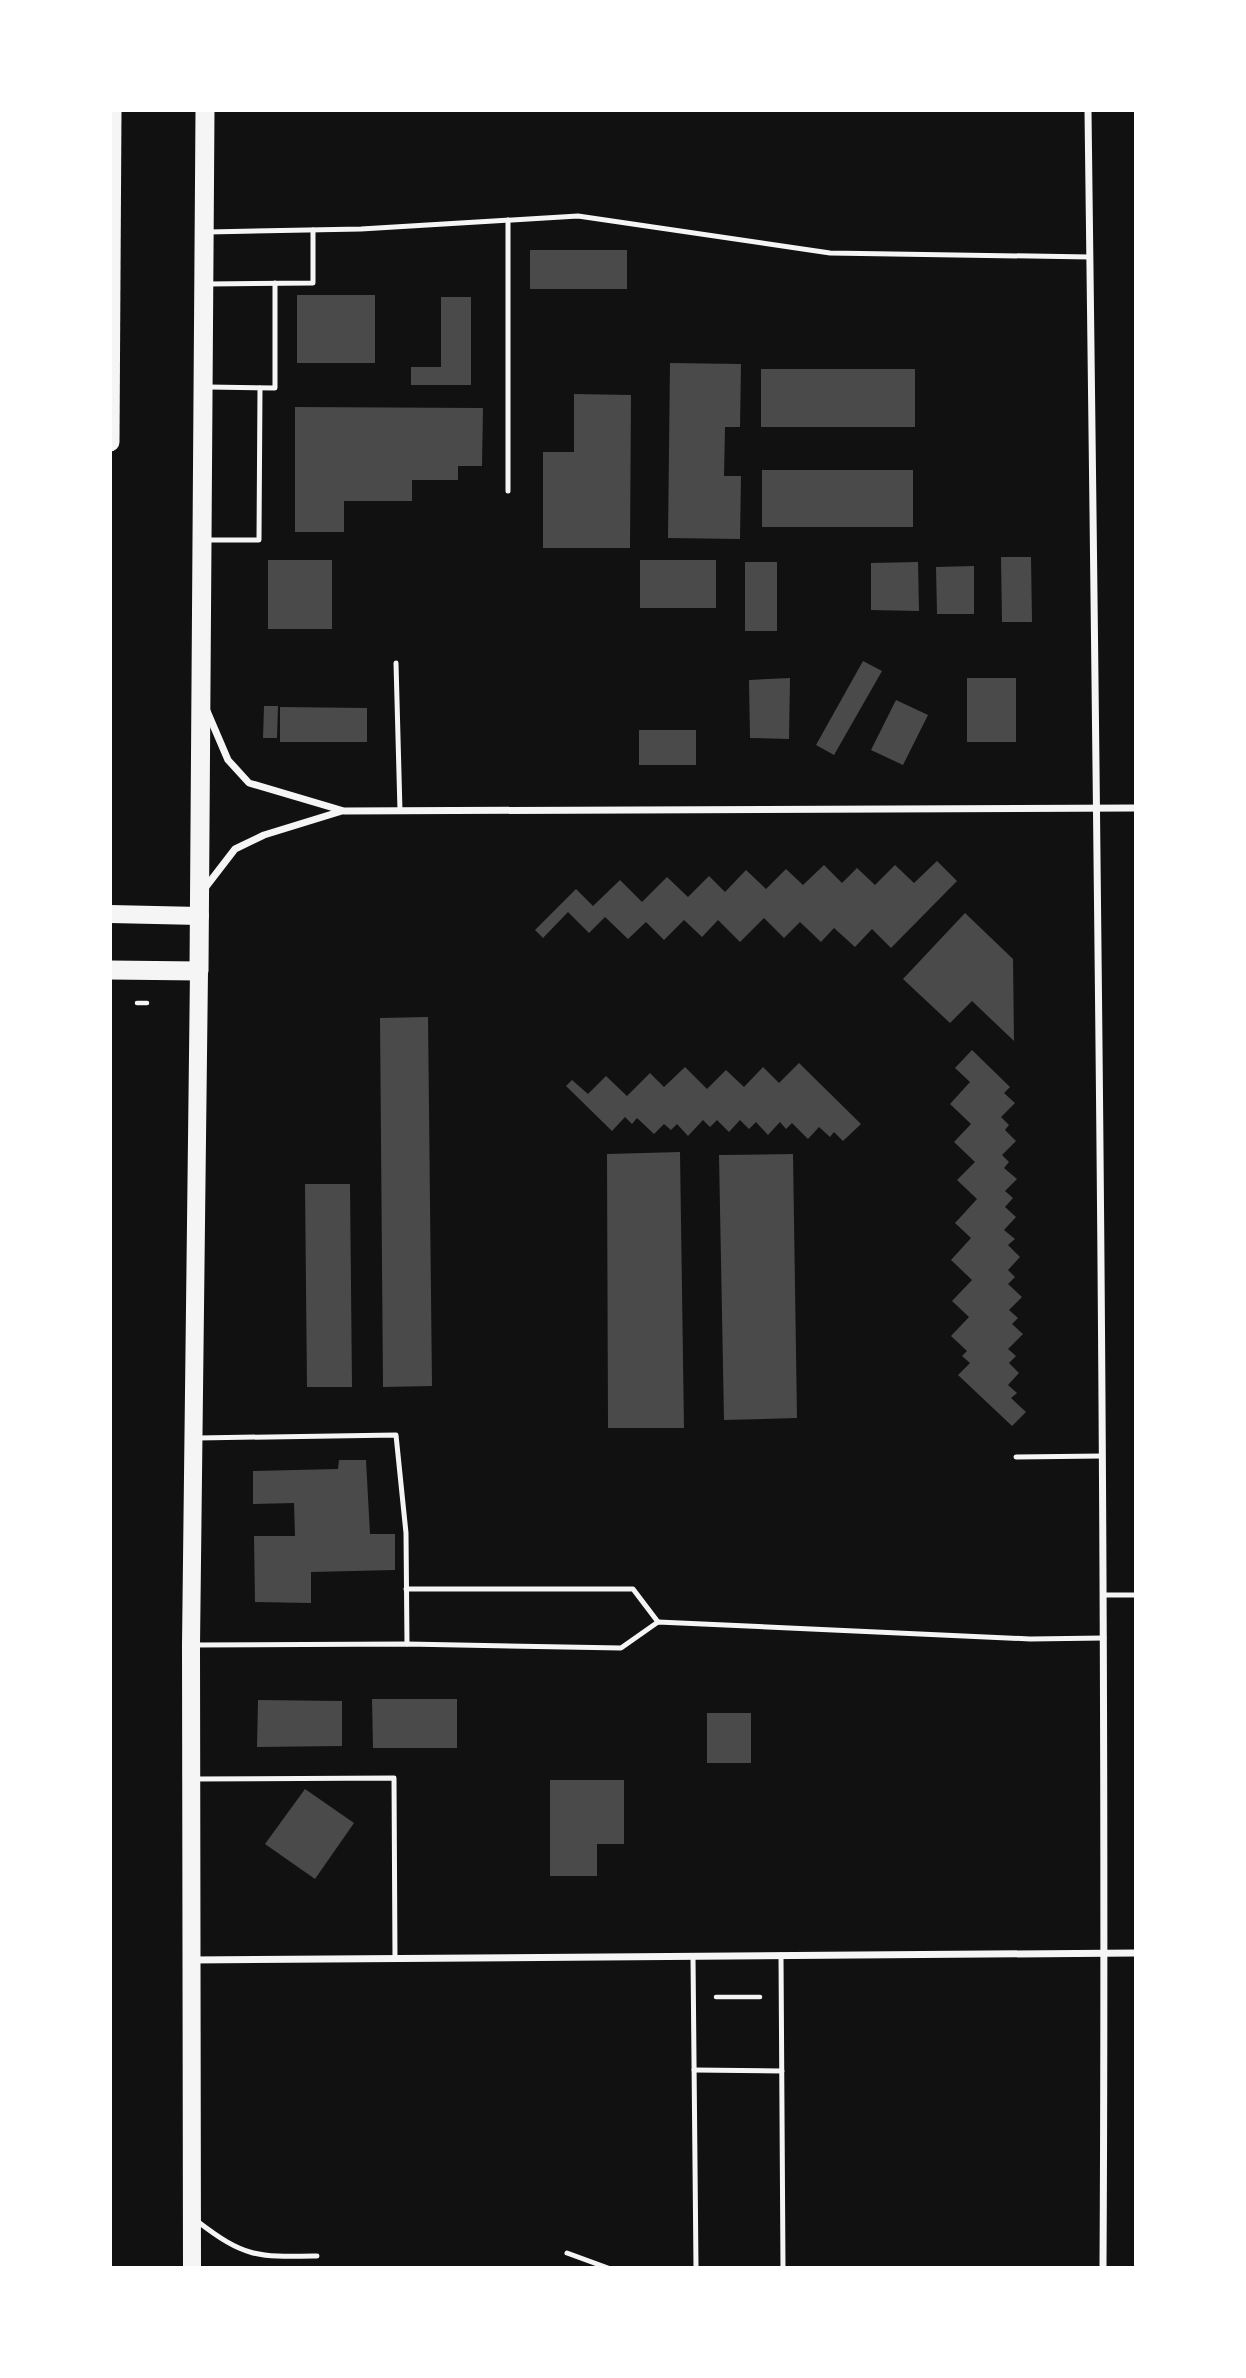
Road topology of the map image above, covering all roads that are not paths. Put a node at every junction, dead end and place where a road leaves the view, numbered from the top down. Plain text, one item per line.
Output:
1 (112, 110) edge
2 (205, 110) edge
3 (1088, 110) edge
4 (508, 220) junction
5 (313, 230) junction
6 (204, 232) junction
7 (1090, 257) junction
8 (275, 283) junction
9 (204, 284) junction
10 (203, 387) junction
11 (260, 388) junction
12 (110, 442) edge
13 (508, 491) dead end
14 (201, 540) junction
15 (396, 663) dead end
16 (200, 694) junction
17 (1136, 808) edge
18 (1098, 809) junction
19 (344, 811) junction
20 (400, 811) junction
21 (200, 894) junction
22 (110, 914) edge
23 (200, 916) junction
24 (110, 970) edge
25 (199, 971) junction
26 (194, 1438) junction
27 (1102, 1456) junction
28 (1016, 1457) dead end
29 (406, 1589) junction
30 (1103, 1595) junction
31 (1136, 1595) edge
32 (658, 1622) junction
33 (1104, 1638) junction
34 (407, 1644) junction
35 (191, 1645) junction
36 (191, 1779) junction
37 (1136, 1953) edge
38 (1105, 1954) junction
39 (781, 1955) junction
40 (693, 1956) junction
41 (395, 1958) junction
42 (190, 1960) junction
43 (694, 2070) junction
44 (782, 2071) junction
45 (192, 2217) junction
46 (567, 2253) dead end
47 (317, 2256) dead end
48 (191, 2268) edge
49 (608, 2268) edge
50 (696, 2268) edge
51 (783, 2268) edge
52 (1103, 2268) edge

1 - 12 highway
2 - 6 highway
3 - 7 street
4 - 5 lane
4 - 7 lane
4 - 13 lane
5 - 6 lane
5 - 8 lane
6 - 9 highway
7 - 18 street
8 - 9 lane
8 - 11 lane
9 - 10 highway
10 - 11 lane
10 - 14 highway
11 - 14 lane
14 - 16 highway
15 - 20 lane
16 - 19 street
16 - 21 highway
17 - 18 street
18 - 20 street
18 - 27 street
19 - 20 street
19 - 21 street
21 - 23 highway
22 - 23 main road
23 - 25 highway
24 - 25 highway
25 - 26 main road
26 - 29 lane
26 - 35 main road
27 - 28 lane
27 - 30 street
29 - 32 lane
29 - 34 lane
30 - 31 lane
30 - 33 street
32 - 33 lane
32 - 34 lane
33 - 38 street
34 - 35 lane
35 - 36 main road
36 - 41 lane
36 - 42 main road
37 - 38 street
38 - 39 street
38 - 52 street
39 - 40 street
39 - 44 lane
40 - 41 street
40 - 43 lane
41 - 42 street
42 - 45 main road
43 - 44 lane
43 - 50 lane
44 - 51 lane
45 - 47 lane
45 - 48 main road
46 - 49 lane

